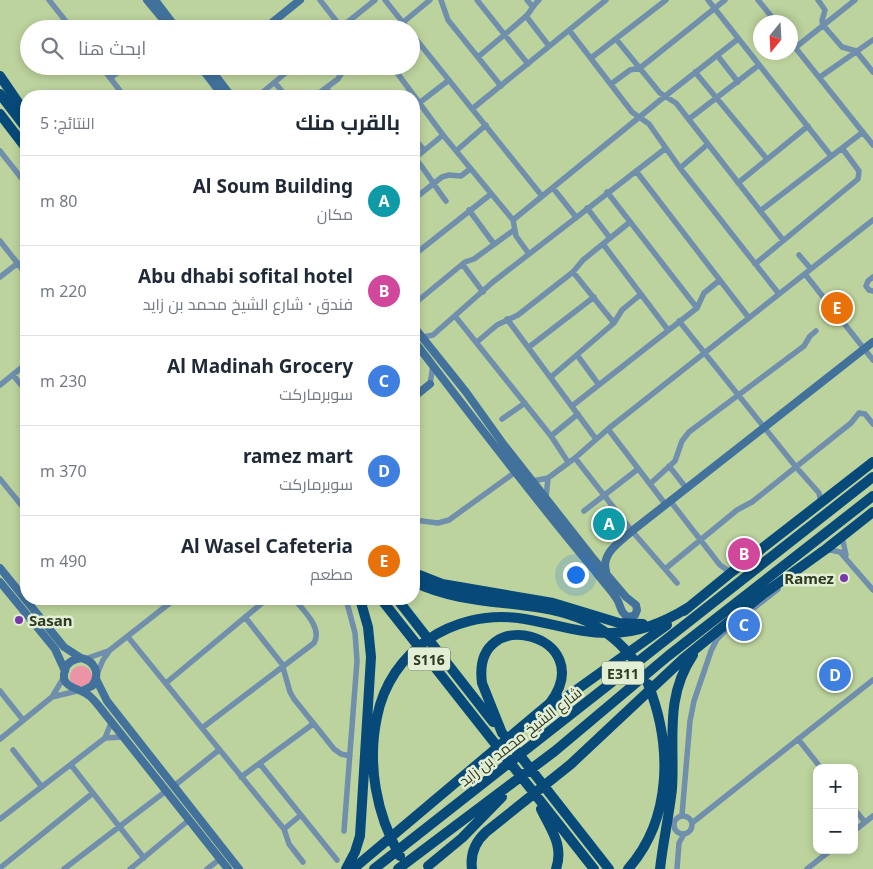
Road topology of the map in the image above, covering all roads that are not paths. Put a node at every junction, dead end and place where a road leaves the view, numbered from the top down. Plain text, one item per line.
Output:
1 (49, 0) edge
2 (147, 0) edge
3 (155, 0) edge
4 (300, 0) edge
5 (320, 0) edge
6 (375, 0) edge
7 (385, 0) edge
8 (430, 0) edge
9 (441, 0) edge
10 (477, 0) edge
11 (527, 0) edge
12 (539, 0) edge
13 (606, 0) edge
14 (666, 0) edge
15 (708, 0) edge
16 (725, 0) edge
17 (758, 0) edge
18 (818, 0) edge
19 (855, 0) edge
20 (532, 6) junction
21 (714, 8) junction
22 (770, 15) edge
23 (526, 16) junction
24 (65, 20) edge
25 (165, 20) edge
26 (167, 20) edge
27 (275, 20) edge
28 (334, 20) edge
29 (350, 20) edge
30 (401, 20) edge
31 (407, 20) edge
32 (823, 25) junction
33 (569, 30) junction
34 (504, 34) junction
35 (616, 39) junction
36 (738, 39) junction
37 (873, 40) edge
38 (420, 43) edge
39 (798, 45) edge
40 (549, 46) junction
41 (798, 50) edge
42 (856, 51) junction
43 (717, 55) junction
44 (478, 57) junction
45 (591, 58) junction
46 (528, 64) junction
47 (759, 65) junction
48 (640, 68) junction
49 (695, 72) junction
50 (873, 72) edge
51 (108, 75) edge
52 (114, 75) edge
53 (207, 75) edge
54 (215, 75) edge
55 (284, 75) edge
56 (399, 75) edge
57 (0, 76) edge
58 (340, 76) edge
59 (820, 77) junction
60 (110, 78) junction
61 (449, 80) junction
62 (738, 82) junction
63 (275, 83) junction
64 (611, 84) junction
65 (501, 86) junction
66 (326, 88) joint
67 (119, 90) edge
68 (218, 90) edge
69 (226, 90) edge
70 (266, 90) edge
71 (281, 90) edge
72 (323, 90) edge
73 (410, 90) edge
74 (0, 94) edge
75 (664, 97) junction
76 (716, 98) junction
77 (420, 102) edge
78 (420, 104) edge
79 (20, 105) edge
80 (472, 109) junction
81 (0, 114) edge
82 (639, 117) junction
83 (689, 119) junction
84 (20, 120) edge
85 (4, 122) edge
86 (486, 125) junction
87 (808, 126) junction
88 (862, 132) junction
89 (443, 135) junction
90 (20, 141) edge
91 (708, 144) junction
92 (420, 145) edge
93 (873, 145) edge
94 (666, 148) junction
95 (842, 148) junction
96 (424, 150) junction
97 (0, 151) edge
98 (456, 151) junction
99 (420, 153) edge
100 (831, 156) junction
101 (767, 159) junction
102 (420, 165) edge
103 (680, 168) junction
104 (470, 169) junction
105 (636, 171) junction
106 (20, 176) edge
107 (738, 182) junction
108 (433, 184) junction
109 (552, 188) junction
110 (607, 192) junction
111 (420, 194) edge
112 (491, 194) junction
113 (542, 196) junction
114 (446, 201) dead end
115 (587, 208) junction
116 (469, 210) junction
117 (760, 211) junction
118 (576, 217) junction
119 (513, 220) junction
120 (873, 220) edge
121 (630, 222) junction
122 (514, 230) junction
123 (610, 238) junction
124 (783, 240) junction
125 (0, 241) edge
126 (494, 244) junction
127 (602, 244) junction
128 (420, 250) edge
129 (529, 254) junction
130 (799, 254) dead end
131 (18, 263) junction
132 (463, 264) junction
133 (755, 264) junction
134 (20, 266) edge
135 (811, 269) junction
136 (573, 272) junction
137 (805, 274) junction
138 (0, 277) edge
139 (873, 277) edge
140 (720, 280) junction
141 (873, 291) edge
142 (483, 292) junction
143 (779, 294) junction
144 (640, 295) junction
145 (594, 297) junction
146 (420, 299) edge
147 (697, 308) junction
148 (455, 316) junction
149 (749, 318) junction
150 (507, 319) junction
151 (679, 321) junction
152 (614, 323) junction
153 (668, 330) junction
154 (816, 331) dead end
155 (420, 334) edge
156 (433, 335) junction
157 (423, 337) junction
158 (477, 342) junction
159 (873, 342) edge
160 (429, 346) junction
161 (529, 347) junction
162 (420, 349) edge
163 (865, 349) junction
164 (705, 354) junction
165 (577, 355) junction
166 (873, 360) edge
167 (433, 366) junction
168 (20, 369) edge
169 (13, 375) junction
170 (551, 377) junction
171 (443, 380) junction
172 (20, 384) edge
173 (430, 384) junction
174 (0, 385) edge
175 (599, 385) junction
176 (420, 392) edge
177 (738, 395) junction
178 (524, 403) junction
179 (572, 406) junction
180 (578, 414) junction
181 (502, 419) dead end
182 (873, 424) edge
183 (765, 427) junction
184 (608, 429) junction
185 (551, 436) junction
186 (596, 439) junction
187 (502, 455) junction
188 (575, 458) junction
189 (568, 462) junction
190 (873, 462) edge
191 (670, 466) junction
192 (796, 467) junction
193 (638, 469) junction
194 (514, 473) junction
195 (873, 477) edge
196 (548, 478) junction
197 (0, 479) edge
198 (533, 481) junction
199 (650, 484) junction
200 (687, 489) junction
201 (605, 495) junction
202 (873, 496) edge
203 (546, 499) junction
204 (821, 502) junction
205 (669, 503) junction
206 (20, 504) edge
207 (584, 511) dead end
208 (873, 512) edge
209 (420, 521) edge
210 (632, 531) junction
211 (842, 537) junction
212 (700, 539) junction
213 (826, 549) junction
214 (610, 552) junction
215 (592, 557) junction
216 (815, 557) junction
217 (846, 557) junction
218 (0, 568) edge
219 (665, 569) junction
220 (420, 570) edge
221 (606, 571) junction
222 (733, 571) junction
223 (420, 575) edge
224 (0, 582) edge
225 (420, 584) edge
226 (677, 584) dead end
227 (470, 588) junction
228 (873, 590) edge
229 (20, 593) edge
230 (693, 604) junction
231 (30, 605) edge
232 (167, 605) edge
233 (259, 605) edge
234 (298, 605) edge
235 (348, 605) edge
236 (362, 605) edge
237 (386, 605) edge
238 (402, 605) edge
239 (244, 617) junction
240 (128, 636) junction
241 (700, 645) junction
242 (110, 650) junction
243 (83, 659) junction
244 (283, 666) junction
245 (65, 674) junction
246 (96, 678) junction
247 (873, 680) edge
248 (166, 683) junction
249 (0, 691) edge
250 (79, 691) junction
251 (52, 697) junction
252 (488, 710) junction
253 (23, 720) junction
254 (531, 721) junction
255 (111, 723) junction
256 (313, 724) junction
257 (202, 728) junction
258 (122, 737) junction
259 (105, 738) junction
260 (0, 739) edge
261 (798, 739) junction
262 (14, 750) dead end
263 (219, 750) junction
264 (350, 756) junction
265 (260, 764) junction
266 (818, 764) edge
267 (71, 765) junction
268 (241, 777) junction
269 (515, 782) junction
270 (174, 786) junction
271 (42, 787) junction
272 (166, 791) junction
273 (93, 793) junction
274 (537, 796) junction
275 (517, 807) junction
276 (858, 814) edge
277 (301, 815) junction
278 (682, 816) junction
279 (873, 816) edge
280 (0, 819) edge
281 (189, 820) junction
282 (865, 822) junction
283 (692, 823) junction
284 (119, 826) junction
285 (858, 828) edge
286 (284, 829) junction
287 (344, 831) dead end
288 (684, 834) junction
289 (825, 854) edge
290 (144, 858) junction
291 (220, 859) junction
292 (337, 860) dead end
293 (303, 862) dead end
294 (0, 868) edge
295 (426, 868) edge
296 (64, 869) edge
297 (130, 869) edge
298 (207, 869) edge
299 (228, 869) edge
300 (238, 869) edge
301 (346, 869) edge
302 (353, 869) edge
303 (374, 869) edge
304 (398, 869) edge
305 (409, 869) edge
306 (472, 869) edge
307 (556, 869) edge
308 (594, 869) edge
309 (609, 869) edge
310 (628, 869) edge
311 (660, 869) edge
312 (677, 869) edge
313 (807, 869) edge

1 - 24 street
2 - 25 street
3 - 26 street
4 - 27 street
5 - 28 street
6 - 29 street
7 - 30 street
8 - 31 street
9 - 44 street
10 - 34 street
11 - 20 street
12 - 20 street
13 - 33 street
14 - 35 street
15 - 21 street
16 - 21 street
17 - 22 street
18 - 32 street
19 - 32 street
20 - 23 street
21 - 36 street
21 - 48 street
23 - 34 street
23 - 40 street
32 - 39 street
32 - 42 street
33 - 40 street
33 - 45 street
34 - 44 street
34 - 46 street
35 - 45 street
35 - 48 street
36 - 43 street
36 - 47 street
37 - 42 street
38 - 61 street
40 - 46 street
41 - 59 street
42 - 50 street
42 - 59 street
43 - 49 street
43 - 62 street
44 - 65 street
45 - 64 street
46 - 65 street
47 - 62 street
47 - 87 street
48 - 64 street
48 - 75 street
49 - 75 street
49 - 76 street
51 - 60 street
52 - 60 street
53 - 68 street
54 - 69 street
55 - 63 street
56 - 73 street
57 - 79 highway
58 - 66 street
59 - 88 street
60 - 67 street
61 - 77 street
61 - 80 street
62 - 76 street
63 - 70 street
63 - 71 street
64 - 82 street
65 - 80 street
66 - 72 street
74 - 84 highway
75 - 82 street
75 - 83 street
76 - 83 street
76 - 101 street
78 - 89 street
80 - 86 street
81 - 85 highway
82 - 94 street
82 - 109 street
83 - 91 street
85 - 90 highway
86 - 98 street
86 - 113 street
87 - 100 street
87 - 101 street
88 - 93 street
88 - 95 street
89 - 96 street
89 - 98 street
91 - 103 street
91 - 107 street
92 - 96 street
94 - 103 street
94 - 105 street
95 - 100 street
95 - 124 street
96 - 99 street
97 - 106 street
98 - 104 street
100 - 117 street
101 - 107 street
102 - 108 street
103 - 133 street
104 - 108 street
104 - 112 street
105 - 110 street
105 - 140 street
107 - 117 street
108 - 111 street
108 - 114 street
109 - 113 street
109 - 118 street
110 - 115 street
110 - 121 street
112 - 116 street
112 - 119 street
113 - 119 street
115 - 118 street
115 - 123 street
116 - 126 street
116 - 128 street
117 - 124 street
118 - 129 street
119 - 122 street
120 - 135 street
121 - 123 street
121 - 147 street
122 - 126 street
122 - 129 street
123 - 127 street
124 - 133 street
125 - 131 street
126 - 132 street
127 - 136 street
127 - 144 street
129 - 142 street
130 - 135 street
131 - 134 street
131 - 138 street
132 - 142 street
132 - 146 street
133 - 143 street
135 - 137 street
136 - 145 street
136 - 150 street
137 - 143 street
137 - 163 street
139 - 141 street
140 - 147 street
140 - 149 street
142 - 148 street
143 - 149 street
144 - 152 street
144 - 153 street
145 - 152 street
145 - 161 street
147 - 151 street
148 - 156 street
148 - 158 street
149 - 164 street
150 - 158 street
150 - 161 street
151 - 153 street
151 - 164 street
152 - 165 street
153 - 175 street
154 - 177 street
155 - 157 street
156 - 157 street
156 - 160 street
157 - 160 street
158 - 178 street
159 - 163 street
160 - 198 street
161 - 170 street
162 - 167 street
163 - 166 street
163 - 183 street
164 - 177 street
164 - 184 street
165 - 170 street
165 - 175 street
167 - 171 street
167 - 173 street
168 - 169 street
169 - 172 street
169 - 174 street
170 - 179 street
171 - 173 street
171 - 187 street
173 - 176 street
175 - 179 street
177 - 183 street
177 - 191 street
178 - 181 street
178 - 185 street
179 - 180 street
180 - 185 street
180 - 186 street
182 - 192 street
183 - 192 street
183 - 200 street
184 - 186 street
184 - 193 street
185 - 189 street
186 - 188 street
187 - 194 street
187 - 203 street
188 - 189 street
188 - 201 street
189 - 196 street
190 - 204 highway
191 - 199 street
191 - 200 street
192 - 204 street
192 - 212 street
193 - 199 street
193 - 201 street
194 - 209 street
194 - 221 street
195 - 303 highway, شارع الشيخ محمد بن زايد / E311
196 - 198 street
196 - 203 street
197 - 206 street
198 - 203 street
199 - 205 street
200 - 205 street
201 - 207 street
201 - 210 street
202 - 269 highway, شارع الشيخ محمد بن زايد / E311
203 - 215 street
204 - 222 highway
205 - 210 street
205 - 212 street
208 - 211 highway
210 - 214 street
210 - 219 street
211 - 213 highway
211 - 217 street
212 - 219 street
212 - 222 street
213 - 216 highway
213 - 217 street
214 - 215 street
214 - 221 street
215 - 221 street
216 - 241 highway
216 - 278 street
217 - 228 street
218 - 229 street
219 - 226 street
220 - 227 highway
222 - 230 highway
223 - 227 highway
224 - 245 street
225 - 310 highway
227 - 230 highway
230 - 254 highway
230 - 305 highway
231 - 243 street
232 - 240 street
233 - 239 street
234 - 244 street
235 - 264 street
236 - 301 highway
237 - 274 highway, S116
238 - 252 highway, S116
239 - 244 street
239 - 248 street
240 - 242 street
240 - 248 street
241 - 275 highway
241 - 311 highway
242 - 243 street
242 - 246 street
243 - 245 street
243 - 246 street
244 - 256 street
244 - 257 street
245 - 250 street
245 - 251 street
246 - 250 street
246 - 270 street
247 - 261 street
248 - 257 street
249 - 253 street
250 - 251 street
250 - 255 street
251 - 253 street
252 - 254 highway
252 - 309 highway, S116
253 - 260 street
254 - 302 highway
255 - 258 street
255 - 259 street
256 - 264 street
256 - 265 street
257 - 263 street
258 - 259 street
258 - 272 street
259 - 267 street
261 - 266 street
261 - 283 street
262 - 271 street
263 - 268 street
263 - 270 street
264 - 287 street
265 - 268 street
265 - 277 street
267 - 271 street
267 - 273 street
268 - 286 street
269 - 295 highway
269 - 304 highway, شارع الشيخ محمد بن زايد / E311
270 - 300 street
271 - 280 street
272 - 281 street
272 - 284 street
273 - 284 street
273 - 294 street
274 - 307 highway
274 - 308 highway, S116
275 - 295 highway
275 - 306 highway
276 - 282 street
277 - 286 street
277 - 292 street
278 - 283 street
278 - 288 street
279 - 282 street
281 - 290 street
281 - 291 street
282 - 285 street
283 - 288 street
284 - 290 street
284 - 296 street
286 - 293 street
288 - 312 street
289 - 313 street
290 - 297 street
291 - 298 street
291 - 299 street

